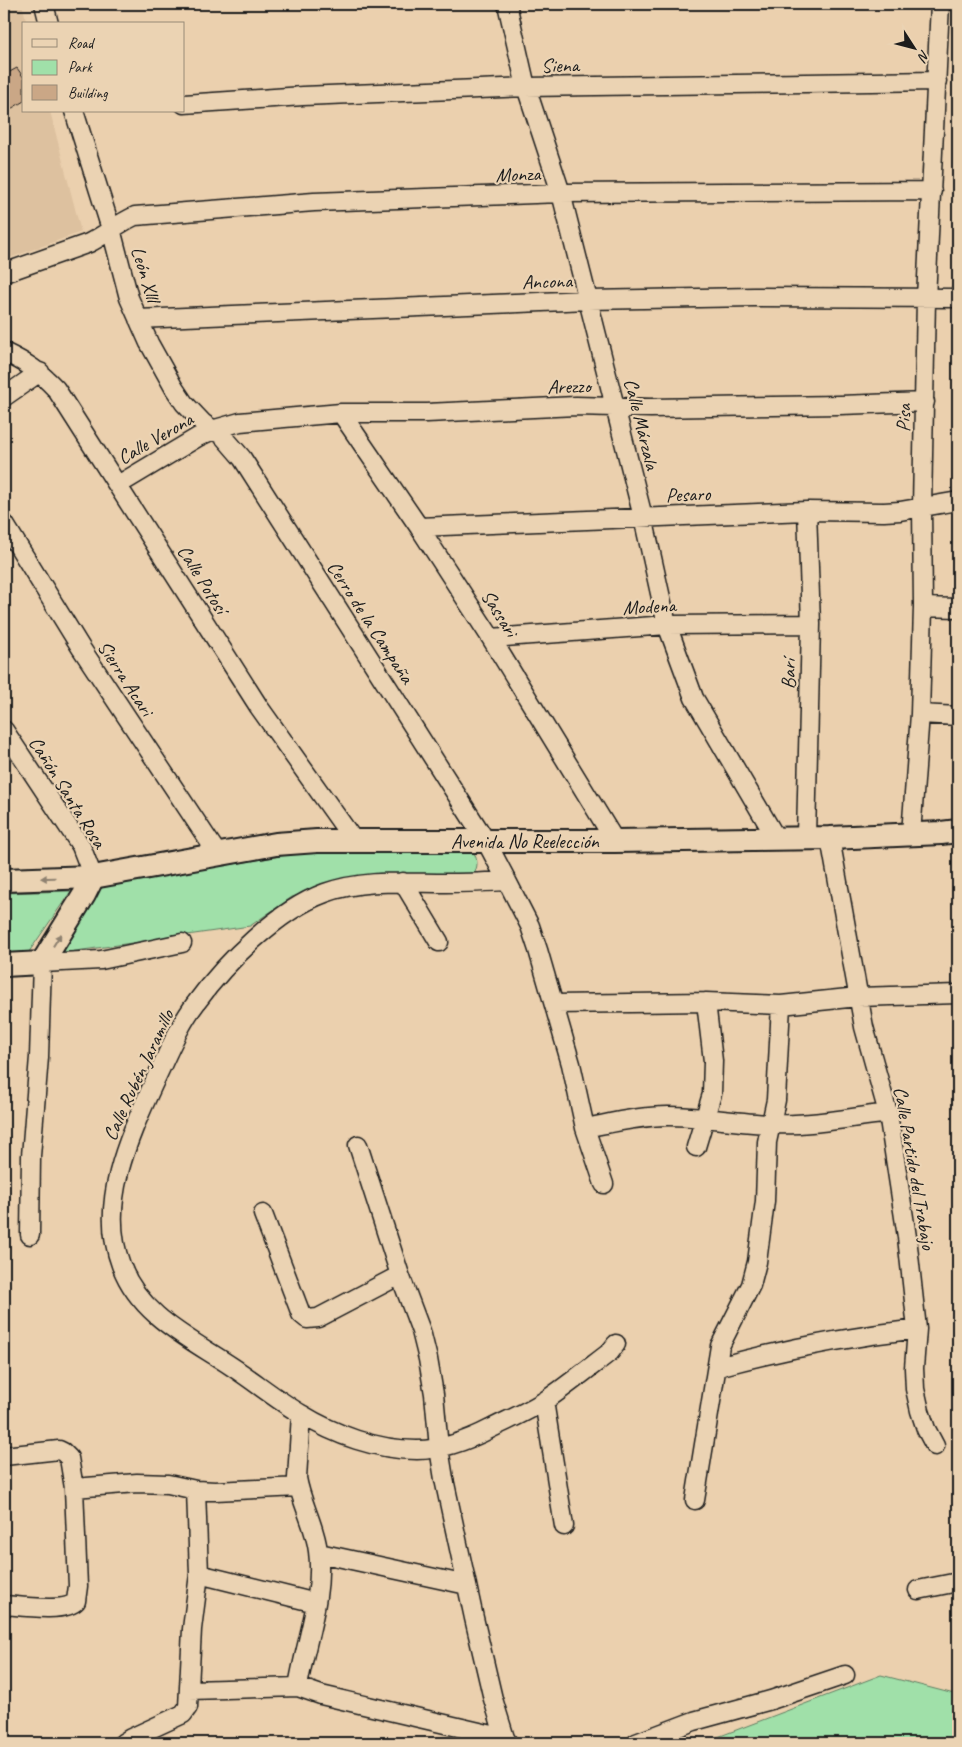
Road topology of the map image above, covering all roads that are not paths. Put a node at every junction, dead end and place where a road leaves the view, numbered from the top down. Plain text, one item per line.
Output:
1 (44, 4) edge
2 (507, 4) edge
3 (940, 4) edge
4 (48, 22) edge
5 (937, 81) junction
6 (526, 87) junction
7 (185, 104) edge
8 (74, 112) edge
9 (932, 190) junction
10 (561, 193) junction
11 (111, 229) junction
12 (4, 273) edge
13 (958, 298) edge
14 (926, 299) junction
15 (588, 300) junction
16 (138, 319) junction
17 (4, 352) edge
18 (40, 372) junction
19 (4, 397) edge
20 (925, 402) junction
21 (616, 407) junction
22 (341, 413) junction
23 (214, 429) junction
24 (118, 485) junction
25 (958, 501) edge
26 (922, 508) junction
27 (808, 511) junction
28 (643, 517) junction
29 (4, 523) edge
30 (419, 527) junction
31 (923, 607) junction
32 (958, 608) edge
33 (810, 624) junction
34 (667, 625) junction
35 (491, 638) junction
36 (920, 714) junction
37 (958, 716) edge
38 (4, 730) edge
39 (958, 831) edge
40 (911, 834) junction
41 (776, 838) junction
42 (806, 838) junction
43 (830, 838) junction
44 (486, 841) junction
45 (615, 841) junction
46 (355, 842) junction
47 (217, 853) junction
48 (93, 877) junction
49 (4, 880) edge
50 (507, 881) junction
51 (403, 882) junction
52 (440, 942) dead end
53 (182, 943) dead end
54 (42, 964) junction
55 (4, 965) edge
56 (958, 994) edge
57 (858, 997) junction
58 (706, 1002) junction
59 (555, 1004) junction
60 (781, 1005) junction
61 (888, 1113) junction
62 (706, 1117) junction
63 (771, 1124) junction
64 (585, 1128) junction
65 (358, 1144) dead end
66 (696, 1147) dead end
67 (604, 1184) dead end
68 (263, 1214) dead end
69 (30, 1235) dead end
70 (400, 1274) junction
71 (917, 1329) junction
72 (616, 1344) dead end
73 (718, 1367) junction
74 (544, 1401) junction
75 (301, 1414) junction
76 (935, 1446) dead end
77 (438, 1448) junction
78 (4, 1456) edge
79 (74, 1488) junction
80 (298, 1488) junction
81 (196, 1490) junction
82 (695, 1500) dead end
83 (564, 1526) dead end
84 (319, 1553) junction
85 (199, 1574) junction
86 (958, 1582) edge
87 (467, 1585) junction
88 (918, 1590) dead end
89 (316, 1603) junction
90 (4, 1605) edge
91 (845, 1675) dead end
92 (298, 1687) junction
93 (190, 1690) junction
94 (506, 1741) edge
95 (123, 1743) edge
96 (636, 1743) edge

1 - 4 street
2 - 6 street, Calle Márzala
3 - 5 street, Pisa
5 - 6 street, Siena
5 - 9 street, Pisa
6 - 7 street, Siena
6 - 10 street, Calle Márzala
8 - 11 street, León Xlll
9 - 10 street, Monza
9 - 14 street, Pisa
10 - 11 street, Monza
10 - 15 street, Calle Márzala
11 - 12 street, Monza
11 - 16 street, León Xlll
13 - 14 street, Ancona
14 - 15 street, Ancona
14 - 20 street, Pisa
15 - 16 street, Ancona
15 - 21 street, Calle Márzala
16 - 23 street, León Xlll
17 - 18 street, Calle Potosí
18 - 19 street
18 - 24 street, Calle Potosí
20 - 21 street, Arezzo
20 - 26 street, Pisa
21 - 22 street, Arezzo
21 - 28 street, Calle Márzala
22 - 23 street, Arezzo
22 - 30 street, Sassari
23 - 24 street, Calle Verona
23 - 44 street, Cerro de la Campaña
24 - 46 street, Calle Potosí
25 - 26 street, Pesaro
26 - 27 street, Pesaro
26 - 31 street, Pisa
27 - 28 street, Pesaro
27 - 33 street, Barí
28 - 30 street, Pesaro
28 - 34 street, Calle Márzala
29 - 47 street, Sierra Acari
30 - 35 street, Sassari
31 - 32 street
31 - 36 street, Pisa
33 - 34 street, Modena
33 - 42 street, Barí
34 - 35 street, Modena
34 - 41 street, Calle Márzala
35 - 45 street, Sassari
36 - 37 street
36 - 40 street, Pisa
38 - 48 street, Cañón Santa Rosa
39 - 40 street, Avenida No Reelección
40 - 43 street, Avenida No Reelección
41 - 42 street, Avenida No Reelección
41 - 45 street, Avenida No Reelección
42 - 43 street, Avenida No Reelección
43 - 57 street, Calle Partido del Trabajo
44 - 45 street, Avenida No Reelección
44 - 46 street, Avenida No Reelección
44 - 50 street
46 - 47 street, Avenida No Reelección
47 - 48 street, Avenida No Reelección
48 -> 49 street, Avenida No Reelección
54 -> 48 street
50 - 51 street, Calle Rubén Jaramillo
50 - 59 street
51 - 52 street
51 - 75 street, Calle Rubén Jaramillo
53 - 54 street
54 - 55 street
54 - 69 street
56 - 57 street
57 - 60 street
57 - 61 street, Calle Partido del Trabajo
58 - 59 street
58 - 60 street
58 - 62 street
59 - 64 street
60 - 63 street
61 - 63 street
61 - 71 street, Calle Partido del Trabajo
62 - 63 street
62 - 64 street
62 - 66 street
63 - 73 street
64 - 67 street
65 - 70 street
68 - 70 street
70 - 77 street
71 - 73 street
71 - 76 street, Calle Partido del Trabajo
72 - 74 street, Calle Rubén Jaramillo
73 - 82 street
74 - 77 street, Calle Rubén Jaramillo
74 - 83 street
75 - 77 street, Calle Rubén Jaramillo
75 - 80 street
77 - 87 street
78 - 79 street
79 - 81 street
79 - 90 street
80 - 81 street
80 - 84 street
81 - 85 street
84 - 87 street
84 - 89 street
85 - 89 street
85 - 93 street
86 - 88 street
87 - 94 street
89 - 92 street
91 - 96 street
92 - 93 street
92 - 94 street
93 - 95 street

